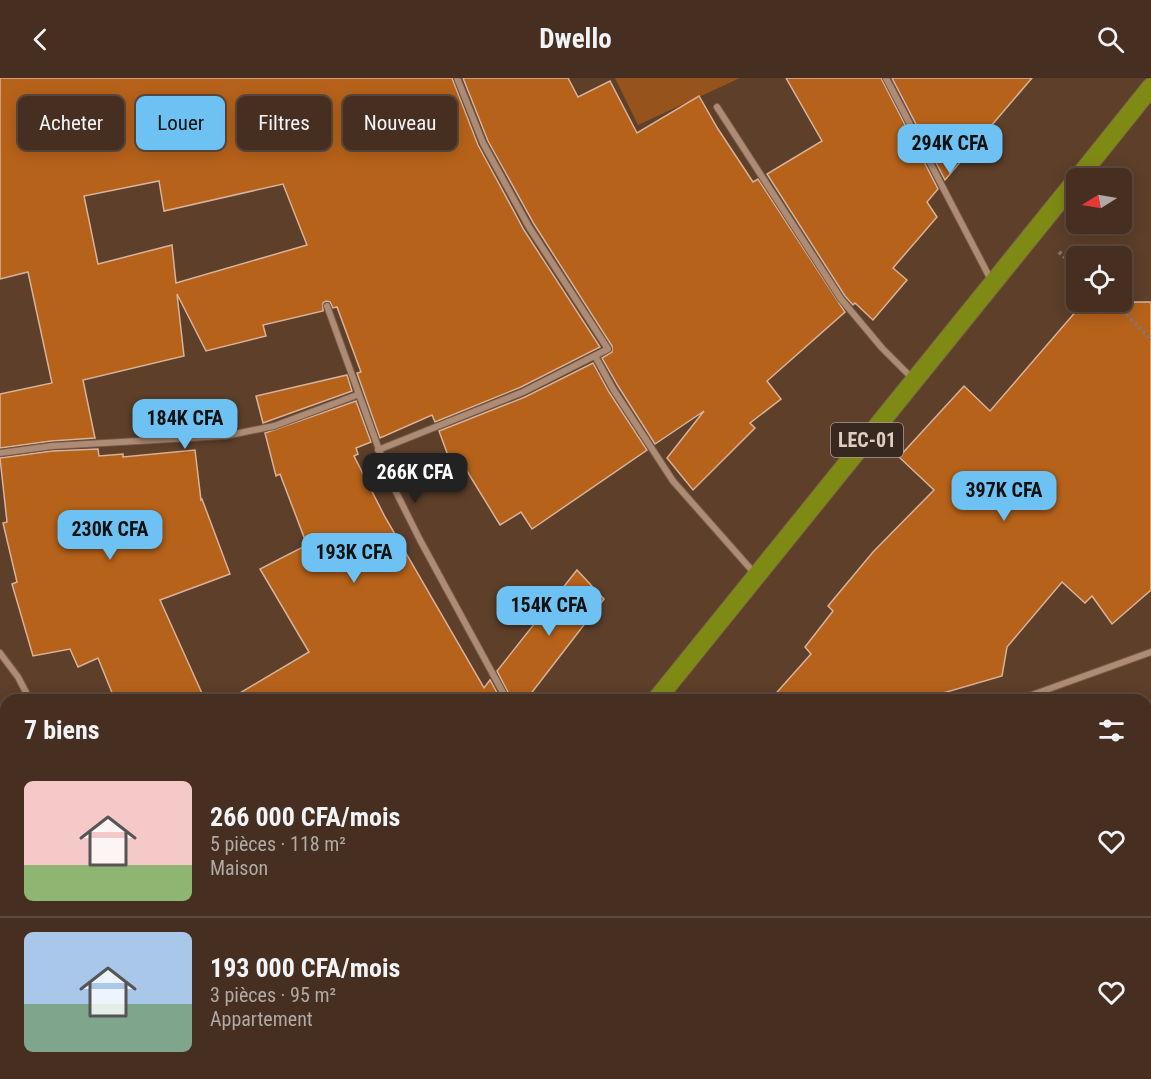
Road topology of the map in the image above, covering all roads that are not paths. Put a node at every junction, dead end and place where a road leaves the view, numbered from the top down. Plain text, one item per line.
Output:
1 (457, 78) edge
2 (886, 78) edge
3 (1151, 87) edge
4 (717, 107) dead end
5 (1086, 168) edge
6 (1066, 192) edge
7 (992, 283) junction
8 (327, 306) dead end
9 (595, 356) junction
10 (915, 381) junction
11 (357, 395) junction
12 (378, 450) junction
13 (0, 453) edge
14 (757, 575) junction
15 (1151, 652) edge
16 (0, 653) edge
17 (27, 694) edge
18 (504, 694) edge
19 (661, 694) edge
20 (1036, 694) edge

1 - 9 street
2 - 7 street
3 - 5 highway, LEC-01
4 - 10 street
6 - 7 highway, LEC-01
7 - 10 highway, LEC-01
8 - 11 street
9 - 12 street
9 - 14 street
10 - 14 highway, LEC-01
11 - 12 street
11 - 13 street
12 - 18 street
14 - 19 highway, LEC-01
15 - 20 street
16 - 17 street

